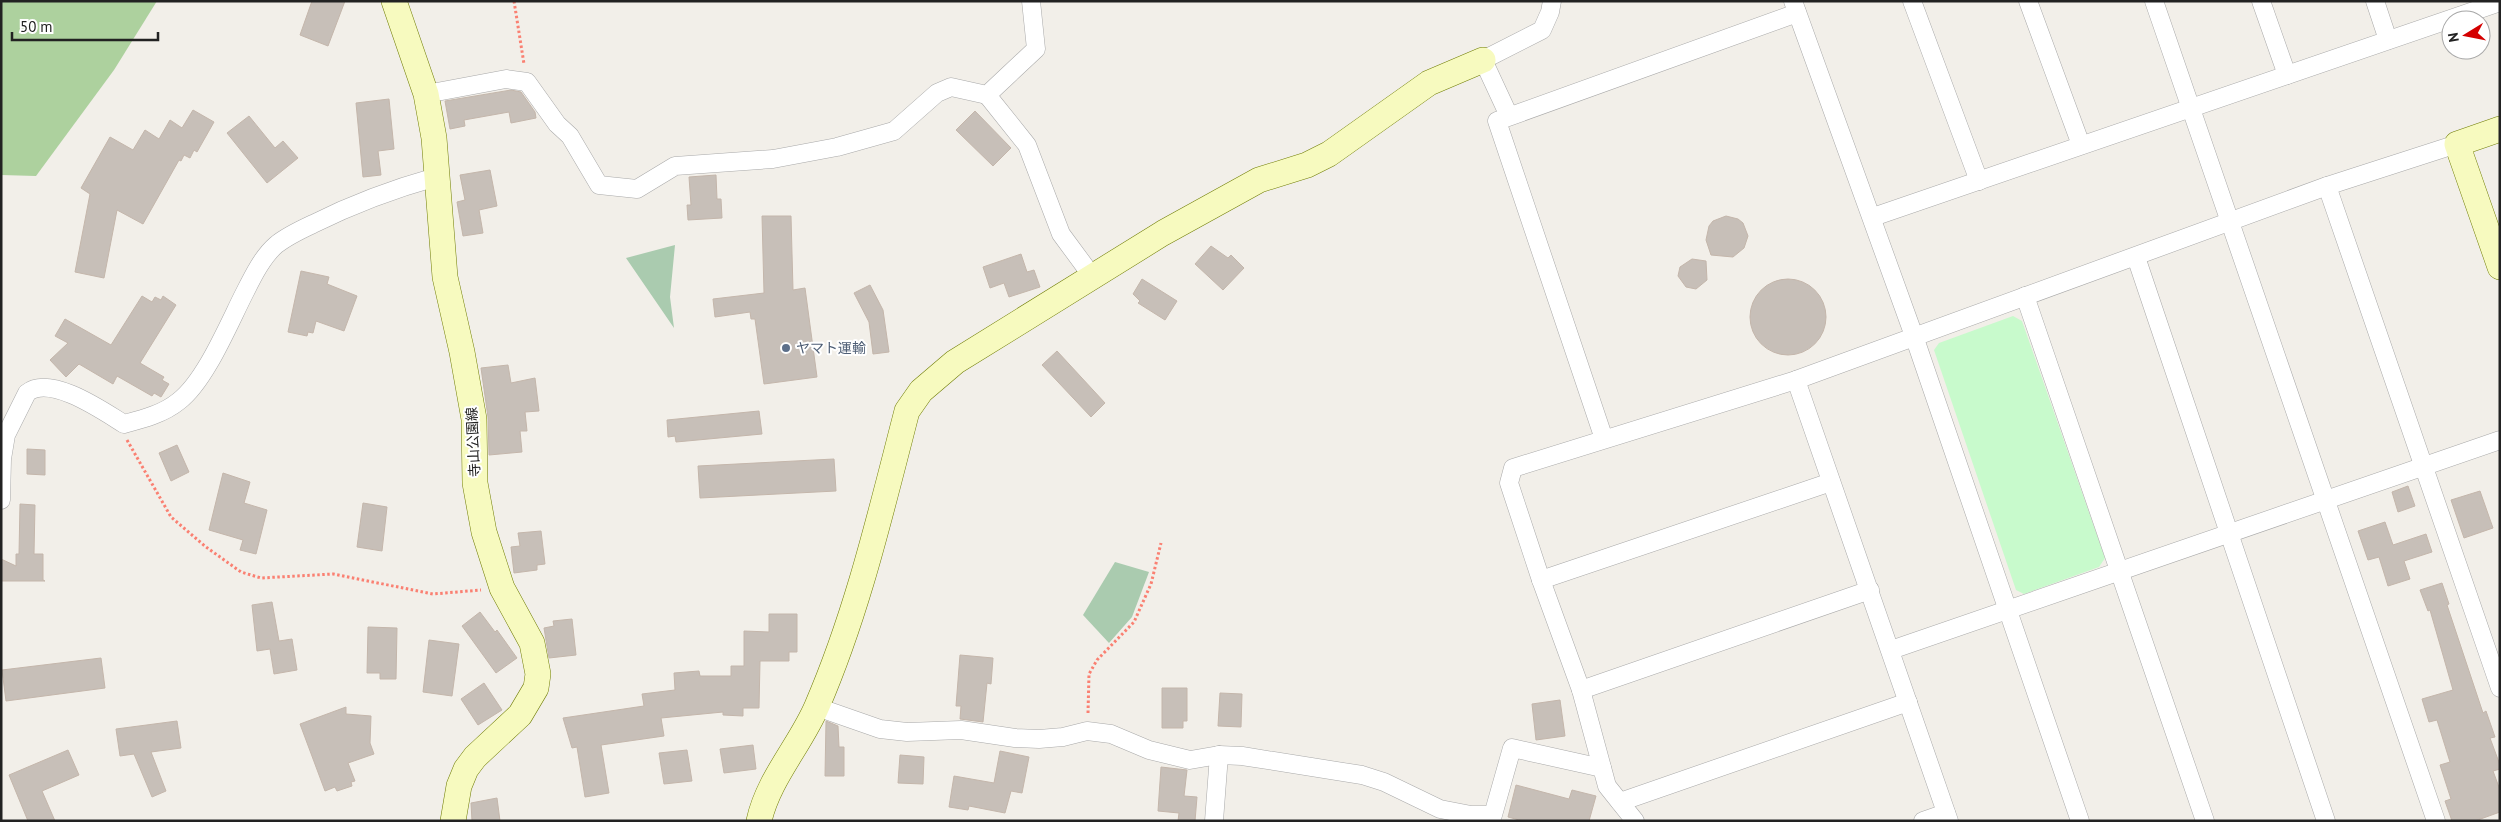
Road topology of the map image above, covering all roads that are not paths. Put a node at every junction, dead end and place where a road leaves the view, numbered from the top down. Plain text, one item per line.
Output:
1 (394, 1) edge
2 (1031, 1) edge
3 (1552, 1) edge
4 (1912, 1) edge
5 (2028, 1) edge
6 (2154, 1) edge
7 (2261, 1) edge
8 (2375, 1) edge
9 (2490, 3) edge
10 (1795, 7) edge
11 (2388, 40) junction
12 (1483, 60) junction
13 (2287, 75) junction
14 (426, 94) junction
15 (987, 95) junction
16 (2191, 108) junction
17 (1508, 116) junction
18 (2500, 129) edge
19 (2457, 144) junction
20 (2081, 145) junction
21 (436, 177) junction
22 (1979, 181) junction
23 (2327, 186) junction
24 (1873, 217) junction
25 (2231, 222) junction
26 (2136, 257) junction
27 (2500, 267) edge
28 (1092, 276) junction
29 (2025, 296) junction
30 (1914, 336) junction
31 (1796, 380) junction
32 (1604, 439) junction
33 (2500, 440) edge
34 (2424, 466) junction
35 (1831, 482) junction
36 (2327, 499) junction
37 (1, 500) edge
38 (2229, 533) junction
39 (2120, 571) junction
40 (1541, 580) junction
41 (1870, 590) junction
42 (2008, 609) junction
43 (1891, 650) junction
44 (2500, 688) edge
45 (1581, 690) junction
46 (1908, 702) junction
47 (817, 707) junction
48 (1219, 755) junction
49 (1602, 768) junction
50 (1620, 802) junction
51 (1947, 817) edge
52 (454, 821) edge
53 (759, 821) edge
54 (1214, 821) edge
55 (1635, 821) edge
56 (1923, 821) edge
57 (2080, 821) edge
58 (2205, 821) edge
59 (2326, 821) edge
60 (2436, 821) edge

1 - 14 street, 寺山公園線
2 - 15 street
3 - 12 street
4 - 22 street
5 - 20 street
6 - 16 street
7 - 13 street
8 - 11 street
9 - 11 street
10 - 17 street
10 - 24 street
11 - 13 street
12 - 17 street
12 - 28 street
13 - 16 street
14 - 15 street
14 - 21 street, 寺山公園線
15 - 28 street
16 - 20 street
16 - 25 street
17 - 32 street
18 - 19 street
19 - 23 street
19 - 27 street
20 - 22 street
21 - 37 street
21 - 52 street, 寺山公園線
22 - 24 street
23 - 25 street
23 - 34 street
24 - 30 street
25 - 26 street
25 - 36 street
26 - 29 street
26 - 38 street
28 - 47 street
29 - 30 street
29 - 39 street
30 - 31 street
30 - 42 street
31 - 32 street
31 - 35 street
32 - 40 street
33 - 34 street
34 - 36 street
34 - 44 street
35 - 40 street
35 - 41 street
36 - 38 street
36 - 60 street
38 - 39 street
38 - 59 street
39 - 42 street
39 - 58 street
40 - 45 street
41 - 43 street
41 - 45 street
42 - 43 street
42 - 57 street
43 - 46 street
45 - 49 street
46 - 50 street
46 - 51 street
47 - 48 street
47 - 53 street
48 - 49 street
48 - 54 street
49 - 50 street
50 - 55 street
51 - 56 street

